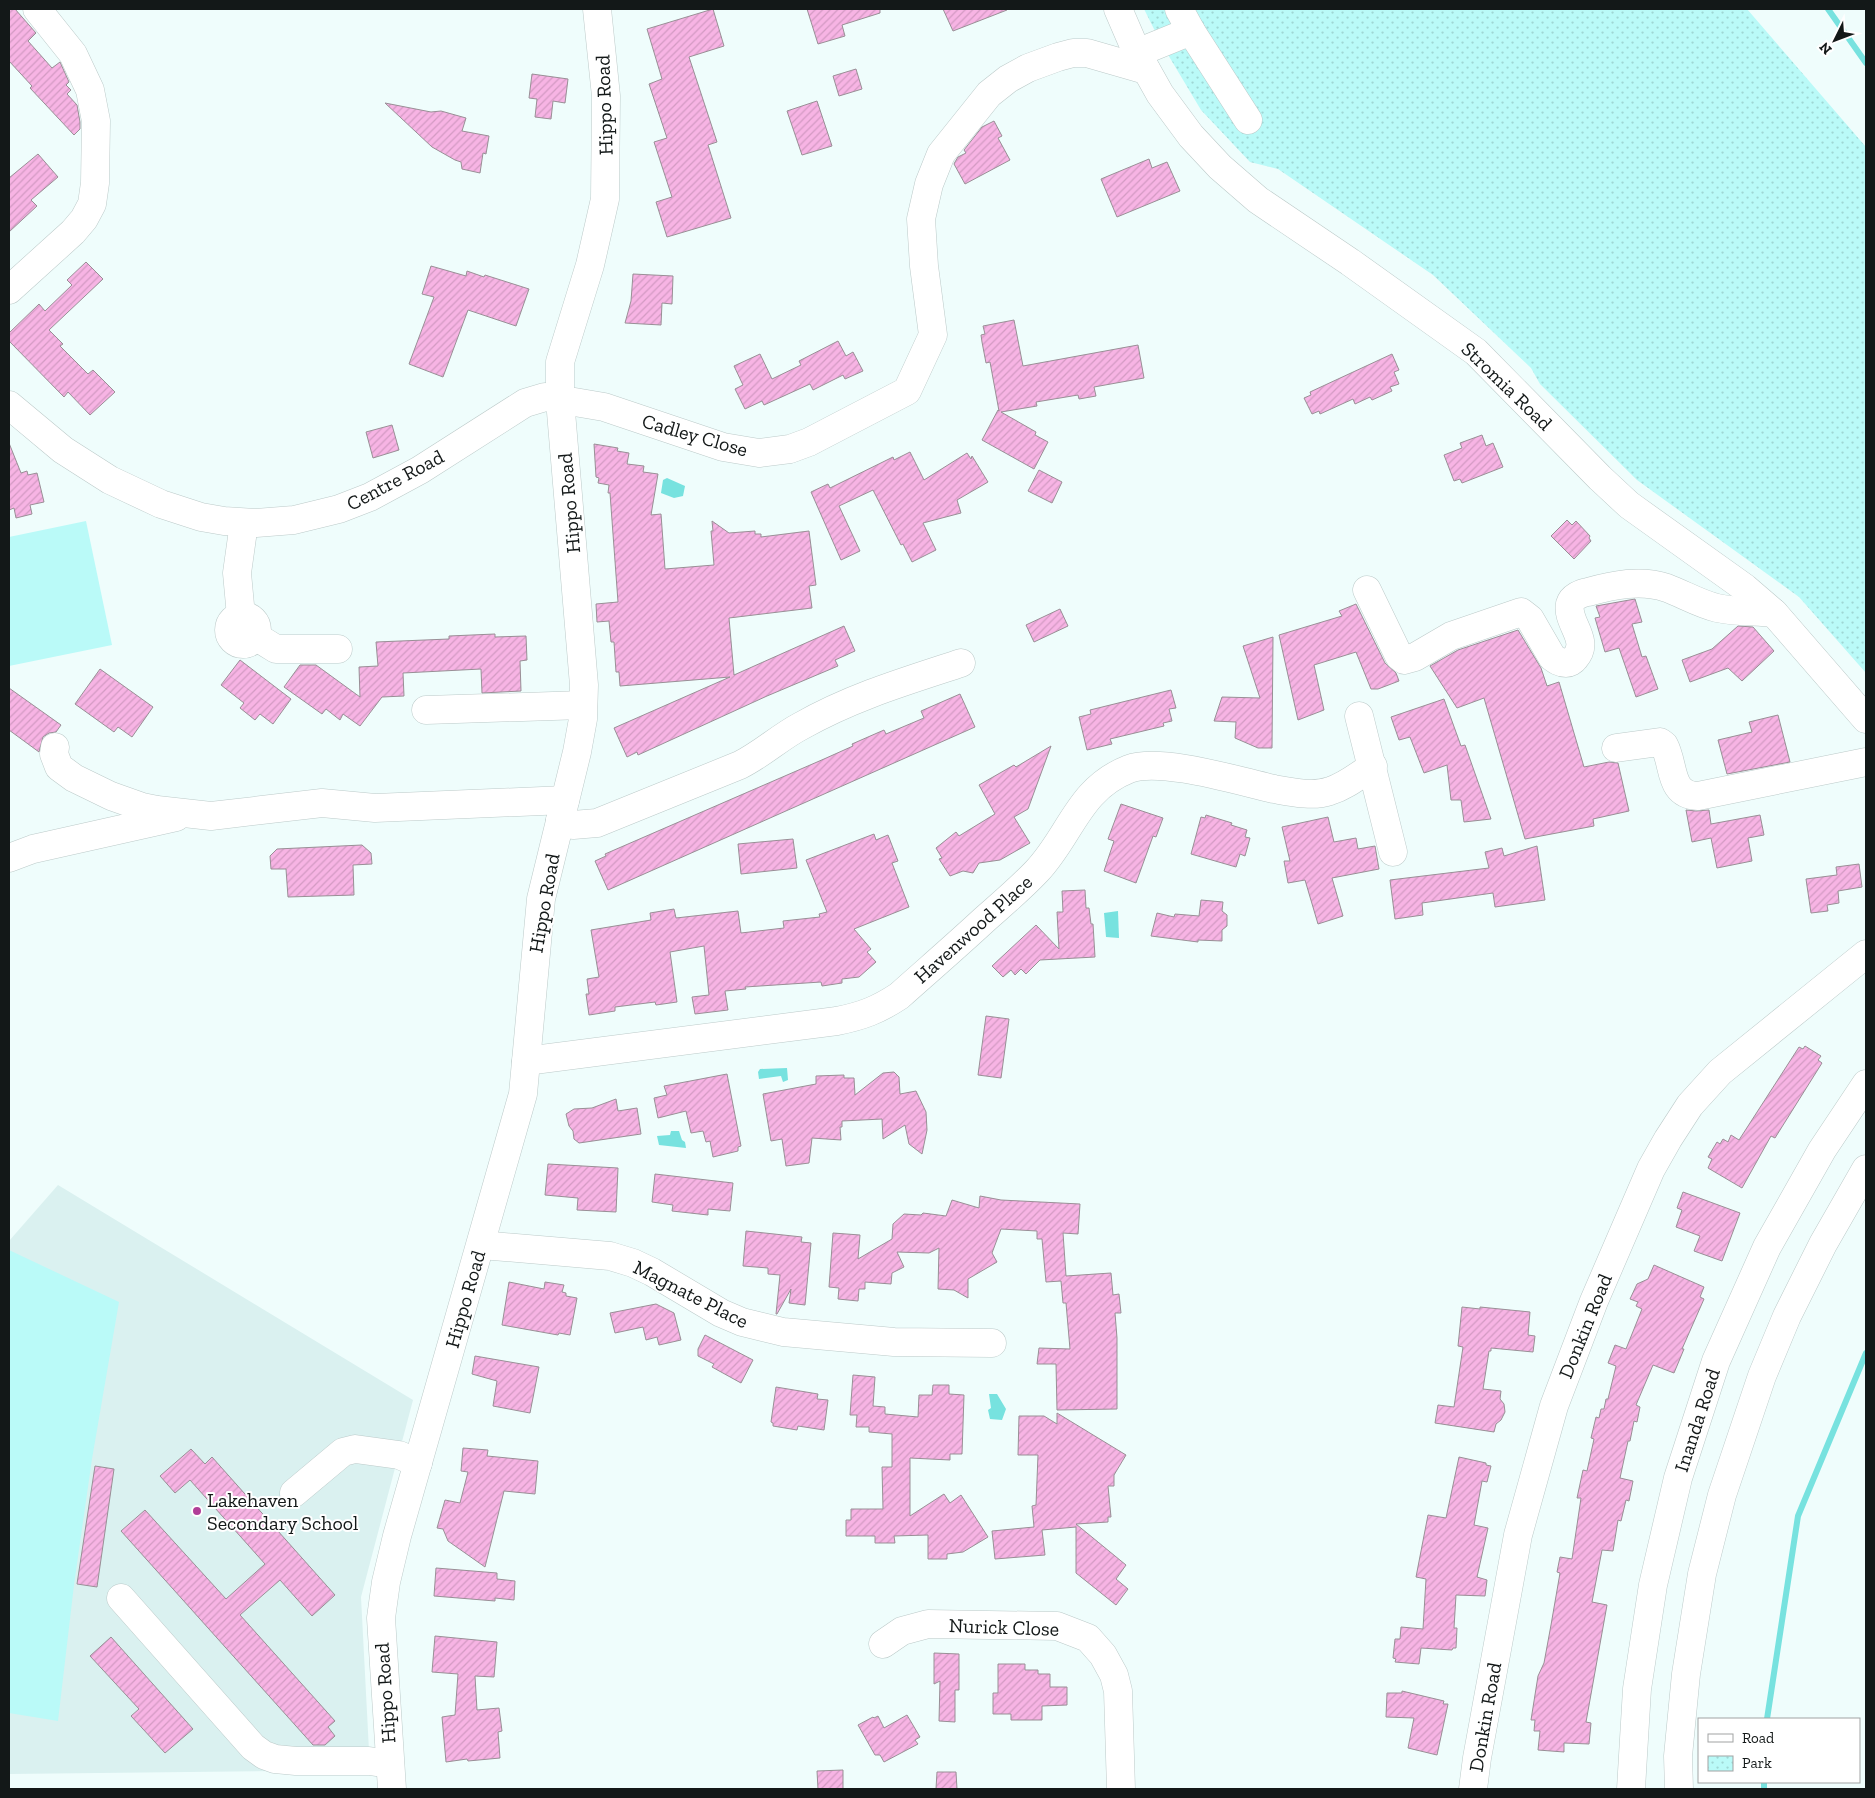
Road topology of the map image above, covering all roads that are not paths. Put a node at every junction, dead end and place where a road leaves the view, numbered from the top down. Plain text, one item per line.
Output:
1 (37, 9) edge
2 (597, 9) edge
3 (1118, 9) edge
4 (1185, 20) edge
5 (1141, 61) junction
6 (1248, 120) dead end
7 (9, 290) edge
8 (560, 400) junction
9 (9, 405) edge
10 (244, 523) junction
11 (1366, 590) dead end
12 (1774, 613) junction
13 (338, 649) dead end
14 (961, 663) dead end
15 (583, 705) junction
16 (426, 710) dead end
17 (1359, 716) dead end
18 (1866, 719) edge
19 (54, 747) dead end
20 (1616, 748) dead end
21 (1866, 762) edge
22 (1373, 766) junction
23 (563, 810) junction
24 (192, 814) junction
25 (1393, 852) dead end
26 (9, 858) edge
27 (1866, 954) edge
28 (526, 1061) junction
29 (1866, 1084) edge
30 (1866, 1169) edge
31 (481, 1245) junction
32 (992, 1343) dead end
33 (418, 1463) junction
34 (294, 1493) dead end
35 (121, 1598) dead end
36 (883, 1644) dead end
37 (391, 1776) edge
38 (1120, 1789) edge
39 (1128, 1789) edge
40 (1473, 1789) edge
41 (1631, 1789) edge
42 (1679, 1789) edge

1 - 7 street
2 - 8 street, Hippo Road
3 - 5 street, Stromia Road
4 - 5 street
4 - 6 street
5 - 8 street, Cadley Close
5 - 12 street, Stromia Road
8 - 10 street, Centre Road
8 - 15 street, Hippo Road
9 - 10 street, Centre Road
10 - 13 street
11 - 12 street
12 - 18 street, Stromia Road
14 - 23 street
15 - 16 street
15 - 23 street, Hippo Road
17 - 22 street
19 - 24 street
20 - 21 street
22 - 25 street
22 - 28 street, Havenwood Place
23 - 24 street
23 - 28 street, Hippo Road
24 - 26 street
27 - 40 street, Donkin Road
28 - 31 street, Hippo Road
29 - 41 street, Inanda Road
30 - 42 street
31 - 32 street, Magnate Place
31 - 33 street, Hippo Road
33 - 34 street
33 - 37 street, Hippo Road
35 - 37 street
36 - 38 street, Nurick Close
38 - 39 street

